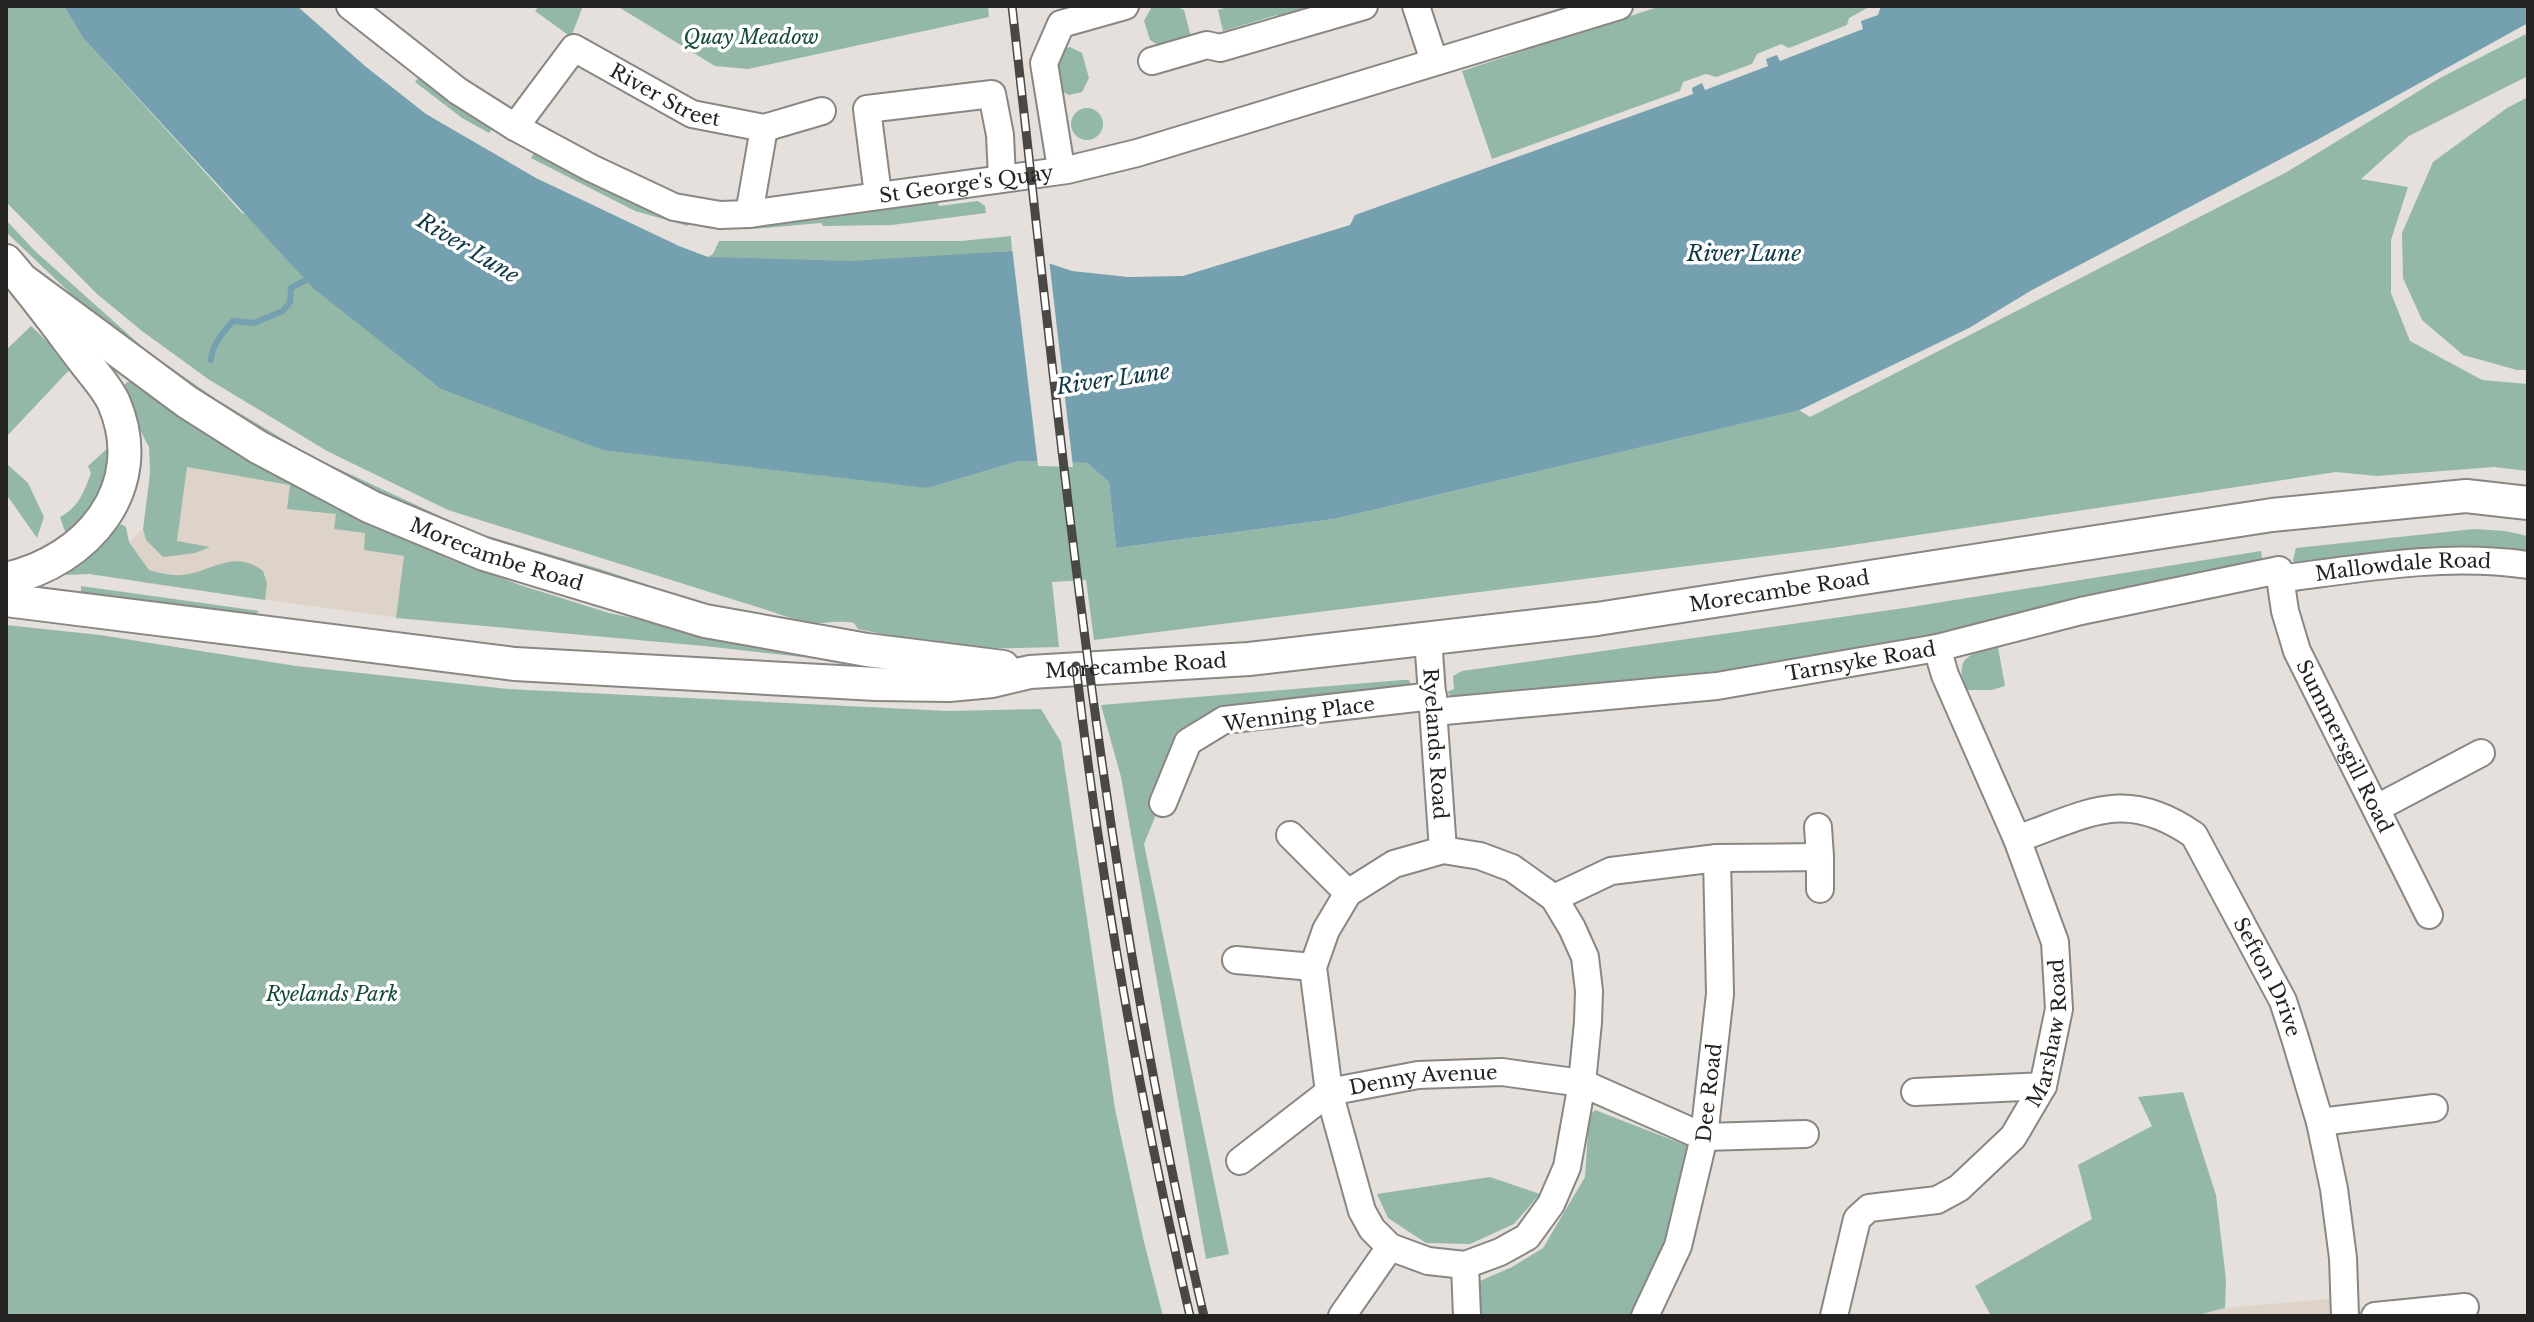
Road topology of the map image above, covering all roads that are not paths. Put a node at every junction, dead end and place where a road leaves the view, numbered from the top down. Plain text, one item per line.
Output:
1 (350, 6) edge
2 (1125, 6) edge
3 (1364, 6) edge
4 (1416, 6) edge
5 (1619, 6) edge
6 (1152, 61) dead end
7 (1434, 61) junction
8 (822, 111) dead end
9 (515, 127) junction
10 (764, 128) junction
11 (1059, 156) dead end
12 (1002, 178) junction
13 (878, 195) junction
14 (749, 214) junction
15 (15, 272) edge
16 (2528, 503) edge
17 (2528, 565) edge
18 (2279, 574) junction
19 (6, 579) edge
20 (6, 600) edge
21 (1428, 638) junction
22 (1937, 648) junction
23 (1030, 672) junction
24 (1434, 704) junction
25 (2481, 753) dead end
26 (1163, 803) dead end
27 (2377, 808) junction
28 (1818, 827) dead end
29 (1290, 835) dead end
30 (2017, 839) junction
31 (1443, 850) junction
32 (1820, 857) junction
33 (1717, 858) junction
34 (1820, 889) dead end
35 (1348, 893) junction
36 (1554, 898) junction
37 (2429, 915) dead end
38 (1236, 960) dead end
39 (1313, 967) junction
40 (1582, 1083) junction
41 (2043, 1086) junction
42 (1329, 1092) junction
43 (1915, 1092) dead end
44 (2434, 1108) dead end
45 (2320, 1122) junction
46 (1805, 1134) dead end
47 (1704, 1137) junction
48 (1240, 1161) dead end
49 (1390, 1247) junction
50 (1465, 1265) junction
51 (2465, 1307) dead end
52 (1342, 1316) edge
53 (1467, 1316) edge
54 (1645, 1316) edge
55 (1834, 1316) edge
56 (2345, 1316) edge
57 (2375, 1316) edge

1 - 9 street, St George's Quay
2 - 11 street
3 - 6 street
4 - 7 street
5 - 7 street, St George's Quay
7 - 12 street, St George's Quay
8 - 10 street, River Street
9 - 10 street, River Street
9 - 14 street, St George's Quay
10 - 14 street
12 - 13 street, St George's Quay
12 - 13 street
13 - 14 street, St George's Quay
15 - 19 main road, Morecambe Road
15 - 23 main road, Morecambe Road
16 - 21 main road, Morecambe Road
17 - 18 street, Mallowdale Road
18 - 22 street, Tarnsyke Road
18 - 27 street, Summersgill Road
20 - 23 main road, Morecambe Road
21 - 23 main road, Morecambe Road
21 - 24 street, Ryelands Road
22 - 24 street, Tarnsyke Road
22 - 30 street, Marshaw Road
24 - 26 street, Wenning Place
24 - 31 street, Ryelands Road
25 - 27 street
27 - 37 street, Summersgill Road
28 - 32 street
29 - 35 street
30 - 41 street, Marshaw Road
30 - 45 street, Sefton Drive
31 - 35 street
31 - 36 street
32 - 33 street
32 - 34 street
33 - 36 street
33 - 47 street, Dee Road
35 - 39 street
36 - 40 street
38 - 39 street
39 - 42 street
40 - 42 street, Denny Avenue
40 - 47 street, Denny Avenue
40 - 50 street
41 - 43 street
41 - 55 street, Marshaw Road
42 - 48 street, Denny Avenue
42 - 49 street
44 - 45 street
45 - 56 street, Sefton Drive
46 - 47 street
47 - 54 street, Dee Road
49 - 50 street
49 - 52 street
50 - 53 street
51 - 57 street

